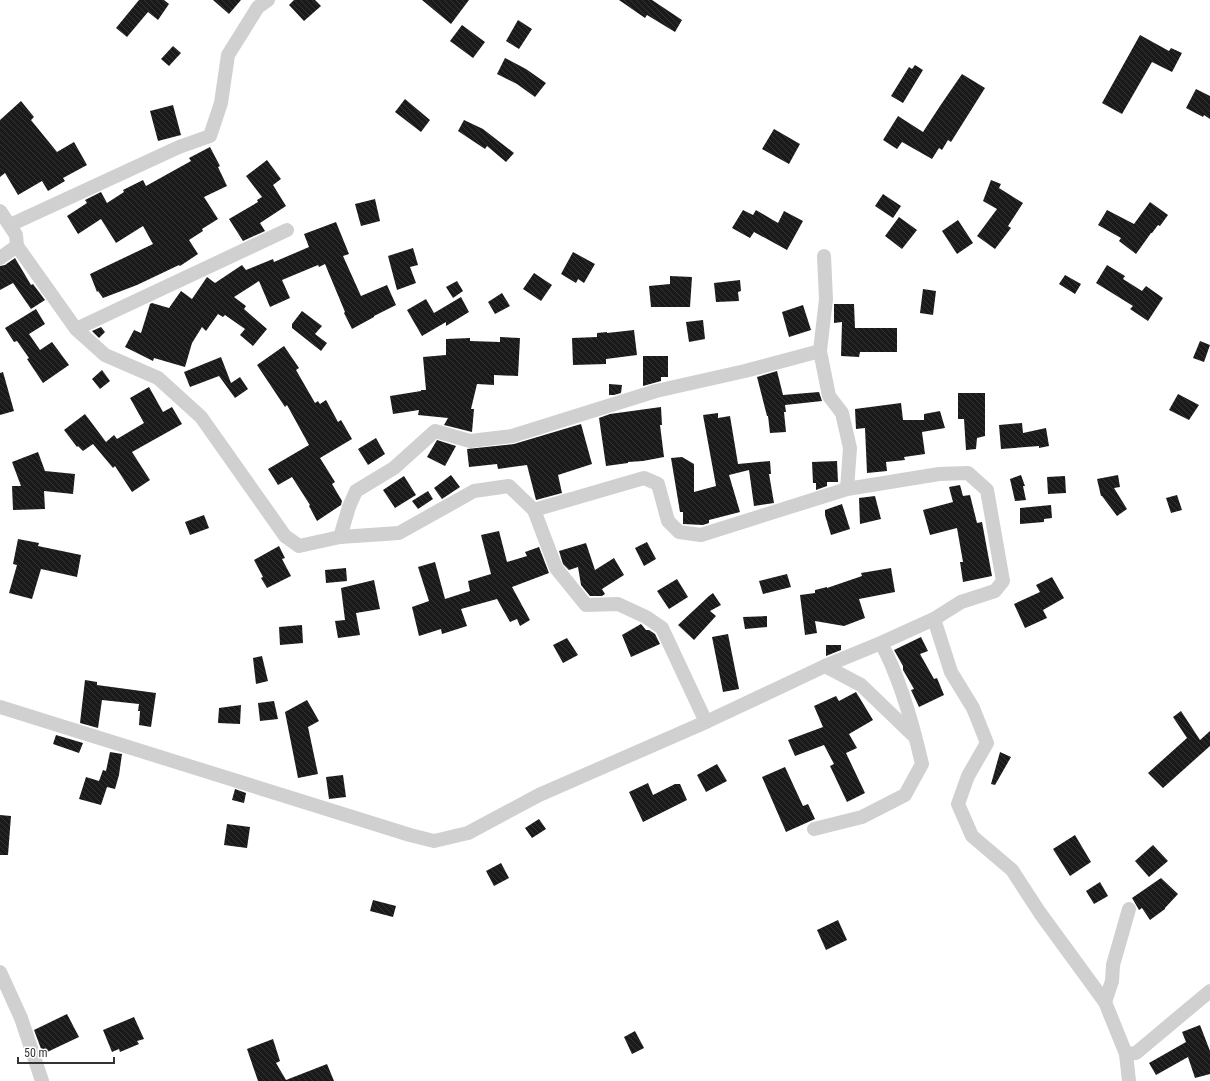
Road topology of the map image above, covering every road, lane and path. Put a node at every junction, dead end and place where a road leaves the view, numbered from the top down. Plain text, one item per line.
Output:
1 (268, 0) edge
2 (0, 211) edge
3 (10, 225) junction
4 (287, 230) dead end
5 (17, 246) junction
6 (824, 256) dead end
7 (0, 258) edge
8 (76, 329) junction
9 (820, 351) junction
10 (847, 489) junction
11 (534, 510) junction
12 (340, 537) junction
13 (934, 619) junction
14 (881, 643) junction
15 (825, 666) junction
16 (0, 708) edge
17 (706, 722) junction
18 (916, 739) junction
19 (814, 829) dead end
20 (1129, 909) dead end
21 (0, 972) edge
22 (1210, 991) edge
23 (1105, 1002) junction
24 (1126, 1054) junction
25 (42, 1081) edge
26 (1129, 1081) edge

1 - 3 street
2 - 3 street
3 - 5 street
4 - 8 street
5 - 7 street
5 - 8 street
6 - 9 street
8 - 12 street
9 - 10 street
9 - 12 street
10 - 11 street
10 - 13 street
11 - 12 street
11 - 17 street
13 - 14 street
13 - 23 street
14 - 15 street
14 - 18 street
15 - 17 street
15 - 18 street
16 - 17 street
18 - 19 street
20 - 23 street
21 - 25 street
22 - 24 street
23 - 24 street
24 - 26 street

